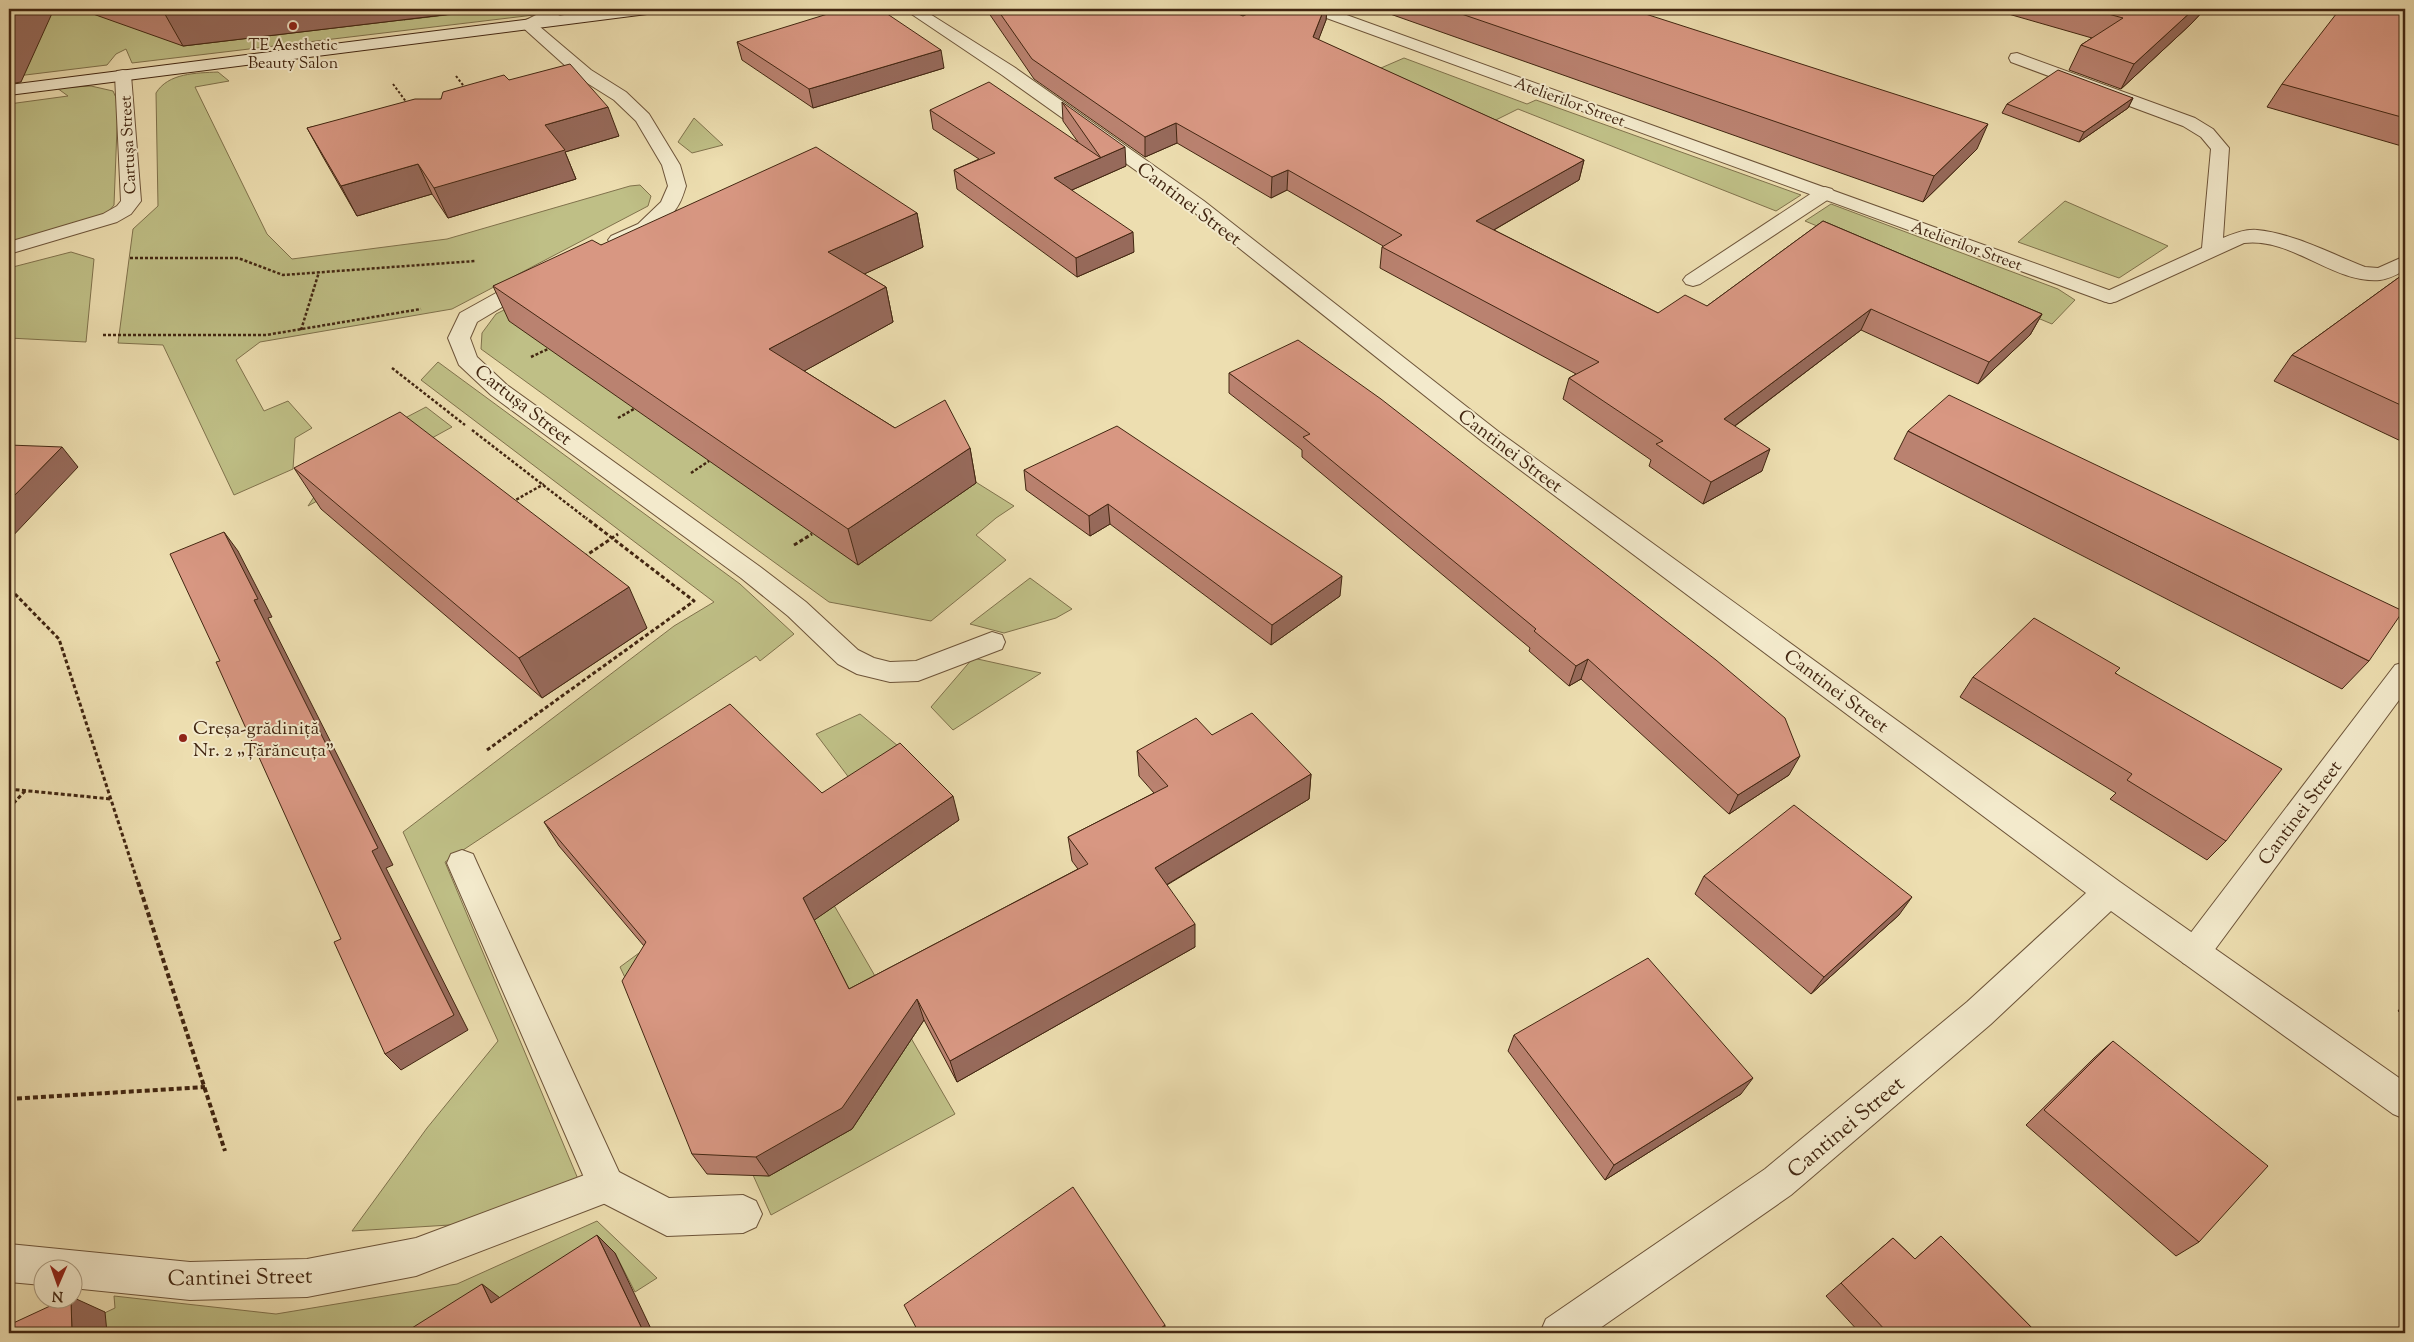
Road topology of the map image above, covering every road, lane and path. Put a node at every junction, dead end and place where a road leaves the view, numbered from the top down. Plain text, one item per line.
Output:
1 (560, 9) edge
2 (647, 9) edge
3 (912, 9) edge
4 (1316, 9) edge
5 (2394, 9) edge
6 (2405, 12) edge
7 (528, 25) junction
8 (2017, 58) dead end
9 (455, 74) dead end
10 (123, 75) junction
11 (392, 82) dead end
12 (466, 89) edge
13 (9, 90) edge
14 (409, 106) edge
15 (1825, 194) junction
16 (9, 248) edge
17 (601, 248) edge
18 (2212, 250) junction
19 (129, 258) dead end
20 (482, 260) dead end
21 (2405, 262) edge
22 (553, 271) edge
23 (319, 272) junction
24 (1693, 280) dead end
25 (503, 296) junction
26 (301, 330) junction
27 (103, 335) dead end
28 (392, 368) dead end
29 (586, 452) junction
30 (543, 485) junction
31 (504, 506) edge
32 (660, 506) junction
33 (612, 538) junction
34 (577, 563) edge
35 (15, 594) dead end
36 (992, 642) dead end
37 (2405, 672) edge
38 (487, 750) dead end
39 (9, 789) edge
40 (26, 790) junction
41 (111, 799) junction
42 (9, 808) edge
43 (462, 863) dead end
44 (2109, 892) junction
45 (2194, 953) junction
46 (205, 1087) junction
47 (9, 1099) edge
48 (2405, 1102) edge
49 (225, 1151) dead end
50 (606, 1185) junction
51 (743, 1214) dead end
52 (9, 1263) edge
53 (1560, 1333) edge

1 - 7 street, Cartușa Street
2 - 7 street, Cartușa Street
3 - 44 street, Cantinei Street
4 - 15 street, Atelierilor Street
5 - 6 street
7 - 10 street, Cartușa Street
7 - 17 street
8 - 18 street
9 - 12 path
10 - 13 street, Cartușa Street
10 - 16 street, Cartușa Street
11 - 14 path
15 - 18 street, Atelierilor Street
15 - 24 street
18 - 21 street
19 - 23 path
20 - 23 path
22 - 25 street, Cartușa Street
23 - 26 path
25 - 26 path
25 - 29 street, Cartușa Street
26 - 27 path
28 - 30 path
29 - 30 path
29 - 32 street, Cartușa Street
30 - 31 path
30 - 33 path
32 - 33 path
32 - 36 street, Cartușa Street
33 - 34 path
33 - 38 path
35 - 41 path
37 - 45 street, Cantinei Street
39 - 40 path
40 - 41 path
40 - 42 path
41 - 46 path
43 - 50 street
44 - 45 street, Cantinei Street
44 - 53 street, Cantinei Street
45 - 48 street, Cantinei Street
46 - 47 path
46 - 49 path
50 - 51 street
50 - 52 street, Cantinei Street

